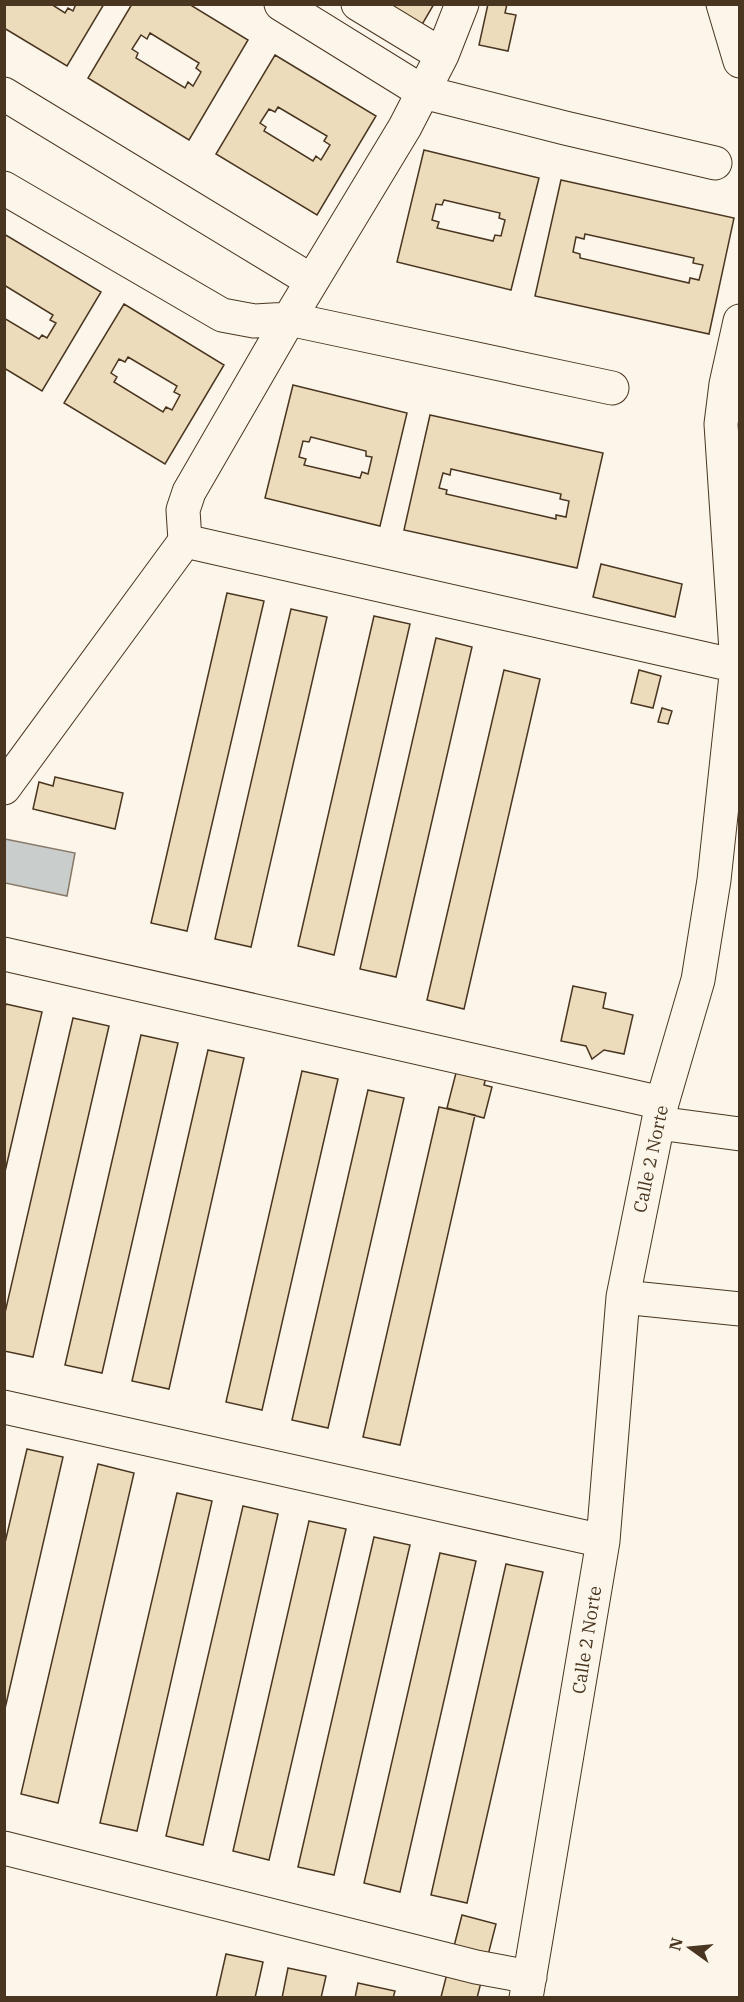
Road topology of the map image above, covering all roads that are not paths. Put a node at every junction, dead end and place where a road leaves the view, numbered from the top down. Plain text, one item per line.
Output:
1 (281, 4) edge
2 (358, 4) edge
3 (462, 4) edge
4 (723, 4) edge
5 (442, 55) junction
6 (740, 61) edge
7 (423, 92) junction
8 (4, 94) edge
9 (715, 163) dead end
10 (4, 188) edge
11 (312, 281) junction
12 (289, 319) junction
13 (740, 321) edge
14 (612, 388) dead end
15 (185, 541) junction
16 (737, 666) junction
17 (4, 788) edge
18 (4, 954) edge
19 (651, 1108) junction
20 (740, 1134) edge
21 (623, 1297) junction
22 (740, 1310) edge
23 (4, 1407) edge
24 (603, 1541) junction
25 (4, 1848) edge
26 (528, 1987) edge

1 - 7 street
2 - 5 street
3 - 5 street
4 - 6 street
5 - 7 street
7 - 9 street
7 - 11 street
8 - 11 street
10 - 12 street
11 - 12 street
12 - 14 street
12 - 15 street
13 - 16 street, Calle 2 Norte
15 - 16 street
15 - 17 street
16 - 19 street, Calle 2 Norte
18 - 19 street
19 - 20 street
19 - 21 street, Calle 2 Norte
21 - 22 street
21 - 24 street, Calle 2 Norte
23 - 24 street
24 - 26 street, Calle 2 Norte
25 - 26 street

